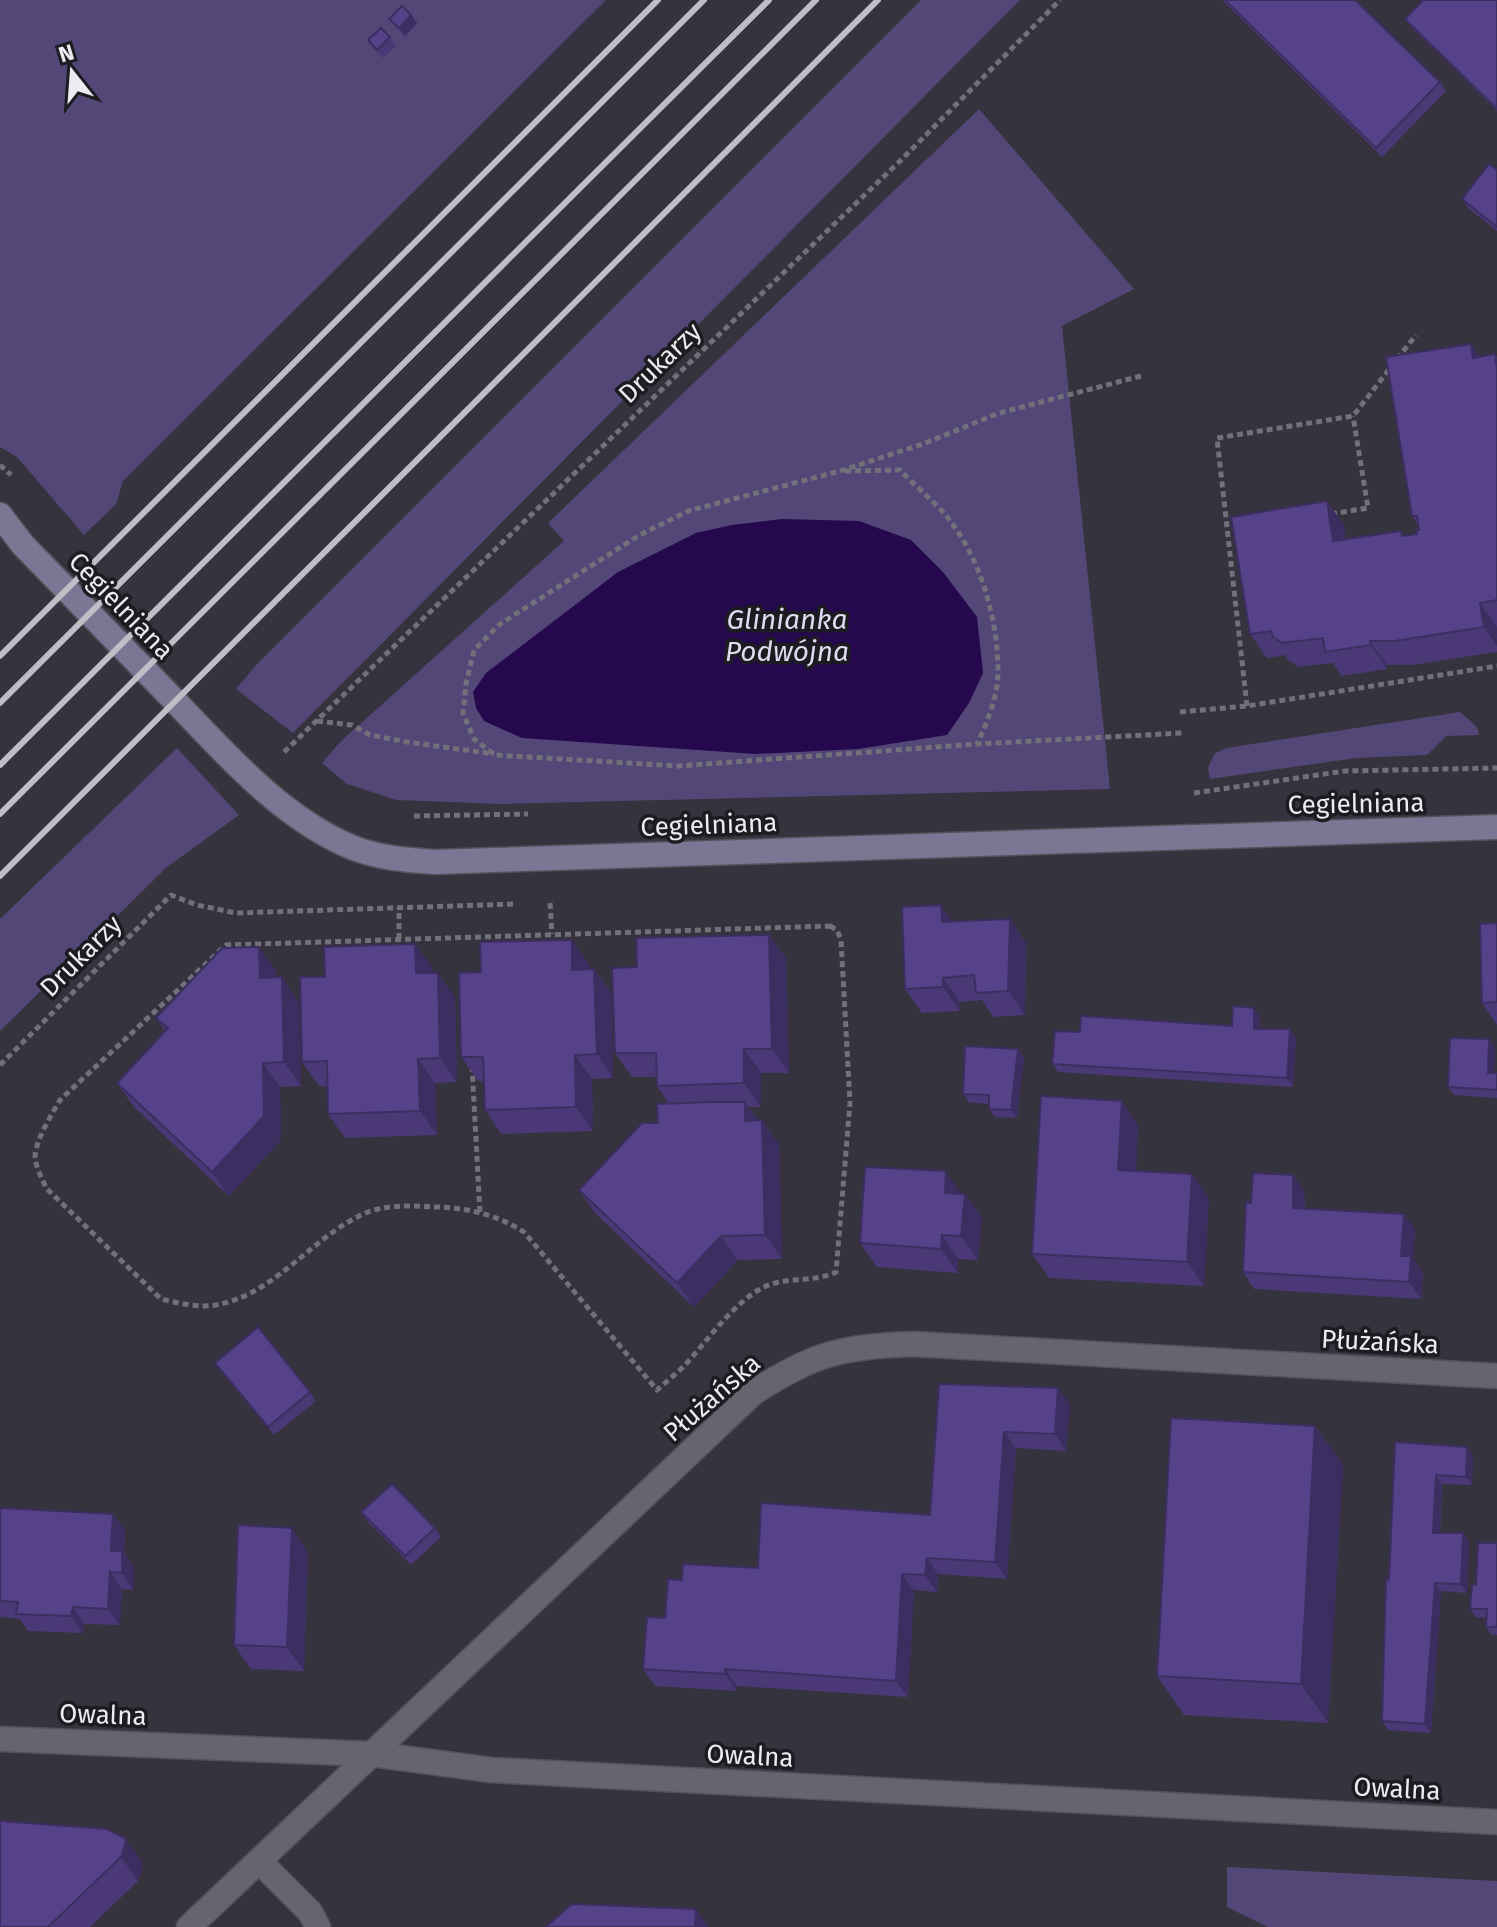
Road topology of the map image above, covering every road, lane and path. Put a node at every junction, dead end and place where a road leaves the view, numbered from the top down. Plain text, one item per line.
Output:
1 (1060, 0) edge
2 (1416, 335) dead end
3 (1141, 376) dead end
4 (1353, 416) junction
5 (840, 471) junction
6 (0, 515) edge
7 (1321, 516) edge
8 (0, 535) edge
9 (30, 552) junction
10 (1497, 666) edge
11 (1247, 706) junction
12 (1180, 712) dead end
13 (316, 721) junction
14 (1182, 733) dead end
15 (274, 742) dead end
16 (977, 744) junction
17 (284, 752) junction
18 (495, 755) junction
19 (293, 761) dead end
20 (1497, 768) edge
21 (1189, 794) dead end
22 (530, 814) dead end
23 (400, 815) dead end
24 (1497, 827) edge
25 (550, 903) dead end
26 (399, 908) dead end
27 (236, 913) dead end
28 (552, 934) junction
29 (485, 937) junction
30 (399, 939) junction
31 (485, 950) edge
32 (472, 1063) edge
33 (0, 1065) edge
34 (480, 1213) junction
35 (1497, 1376) edge
36 (0, 1739) edge
37 (371, 1754) junction
38 (1497, 1822) edge
39 (259, 1861) junction
40 (189, 1927) edge
41 (318, 1927) edge

1 - 13 path, Drukarzy
2 - 4 path
3 - 5 path
4 - 7 path
4 - 11 path
5 - 16 path
5 - 18 path
6 - 9 street, Cegielniana
8 - 9 street
9 - 24 street, Cegielniana
10 - 11 path
11 - 12 path
13 - 17 path, Drukarzy
13 - 18 path
14 - 16 path
15 - 17 path
16 - 18 path
17 - 19 path
20 - 21 path
22 - 23 path
25 - 28 path
26 - 30 path
27 - 33 path, Drukarzy
28 - 29 path
28 - 34 path
29 - 30 path
29 - 31 path
30 - 34 path
32 - 34 path
35 - 37 street, Płużańska
36 - 37 street, Owalna
37 - 38 street, Owalna
37 - 39 street, Płużańska
39 - 40 street, Płużańska
39 - 41 street

